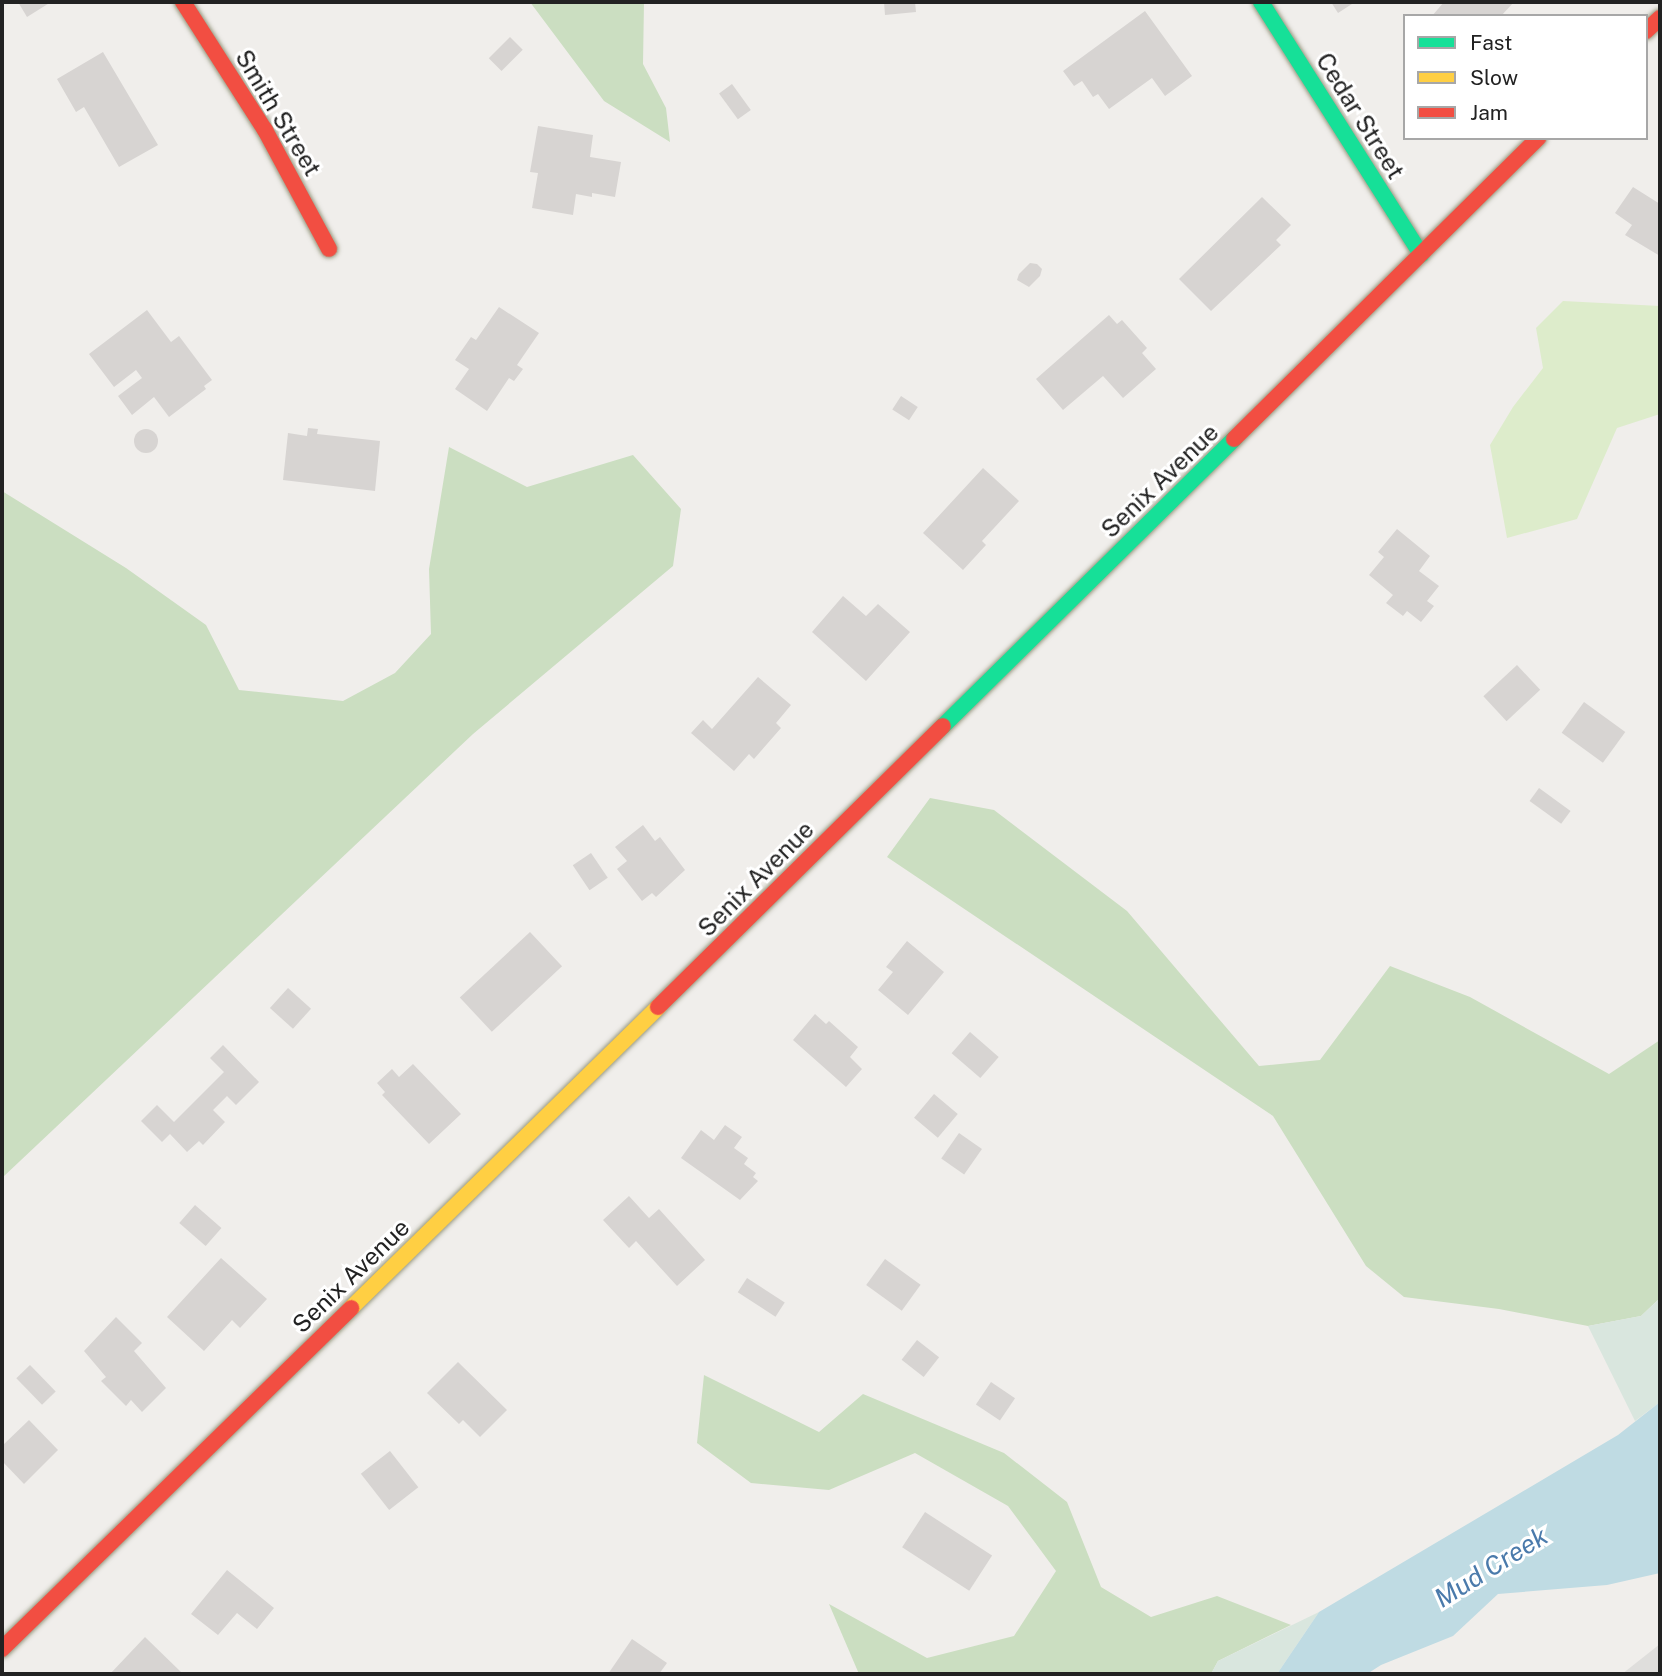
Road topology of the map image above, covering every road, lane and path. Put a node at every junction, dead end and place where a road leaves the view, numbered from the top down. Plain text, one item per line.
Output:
1 (183, 2) edge
2 (1261, 2) edge
3 (1536, 140) edge
4 (329, 249) dead end
5 (1421, 254) junction
6 (2, 1649) edge

1 - 4 street, Smith Street
2 - 5 street, Cedar Street
3 - 5 street, Senix Avenue
5 - 6 street, Senix Avenue

